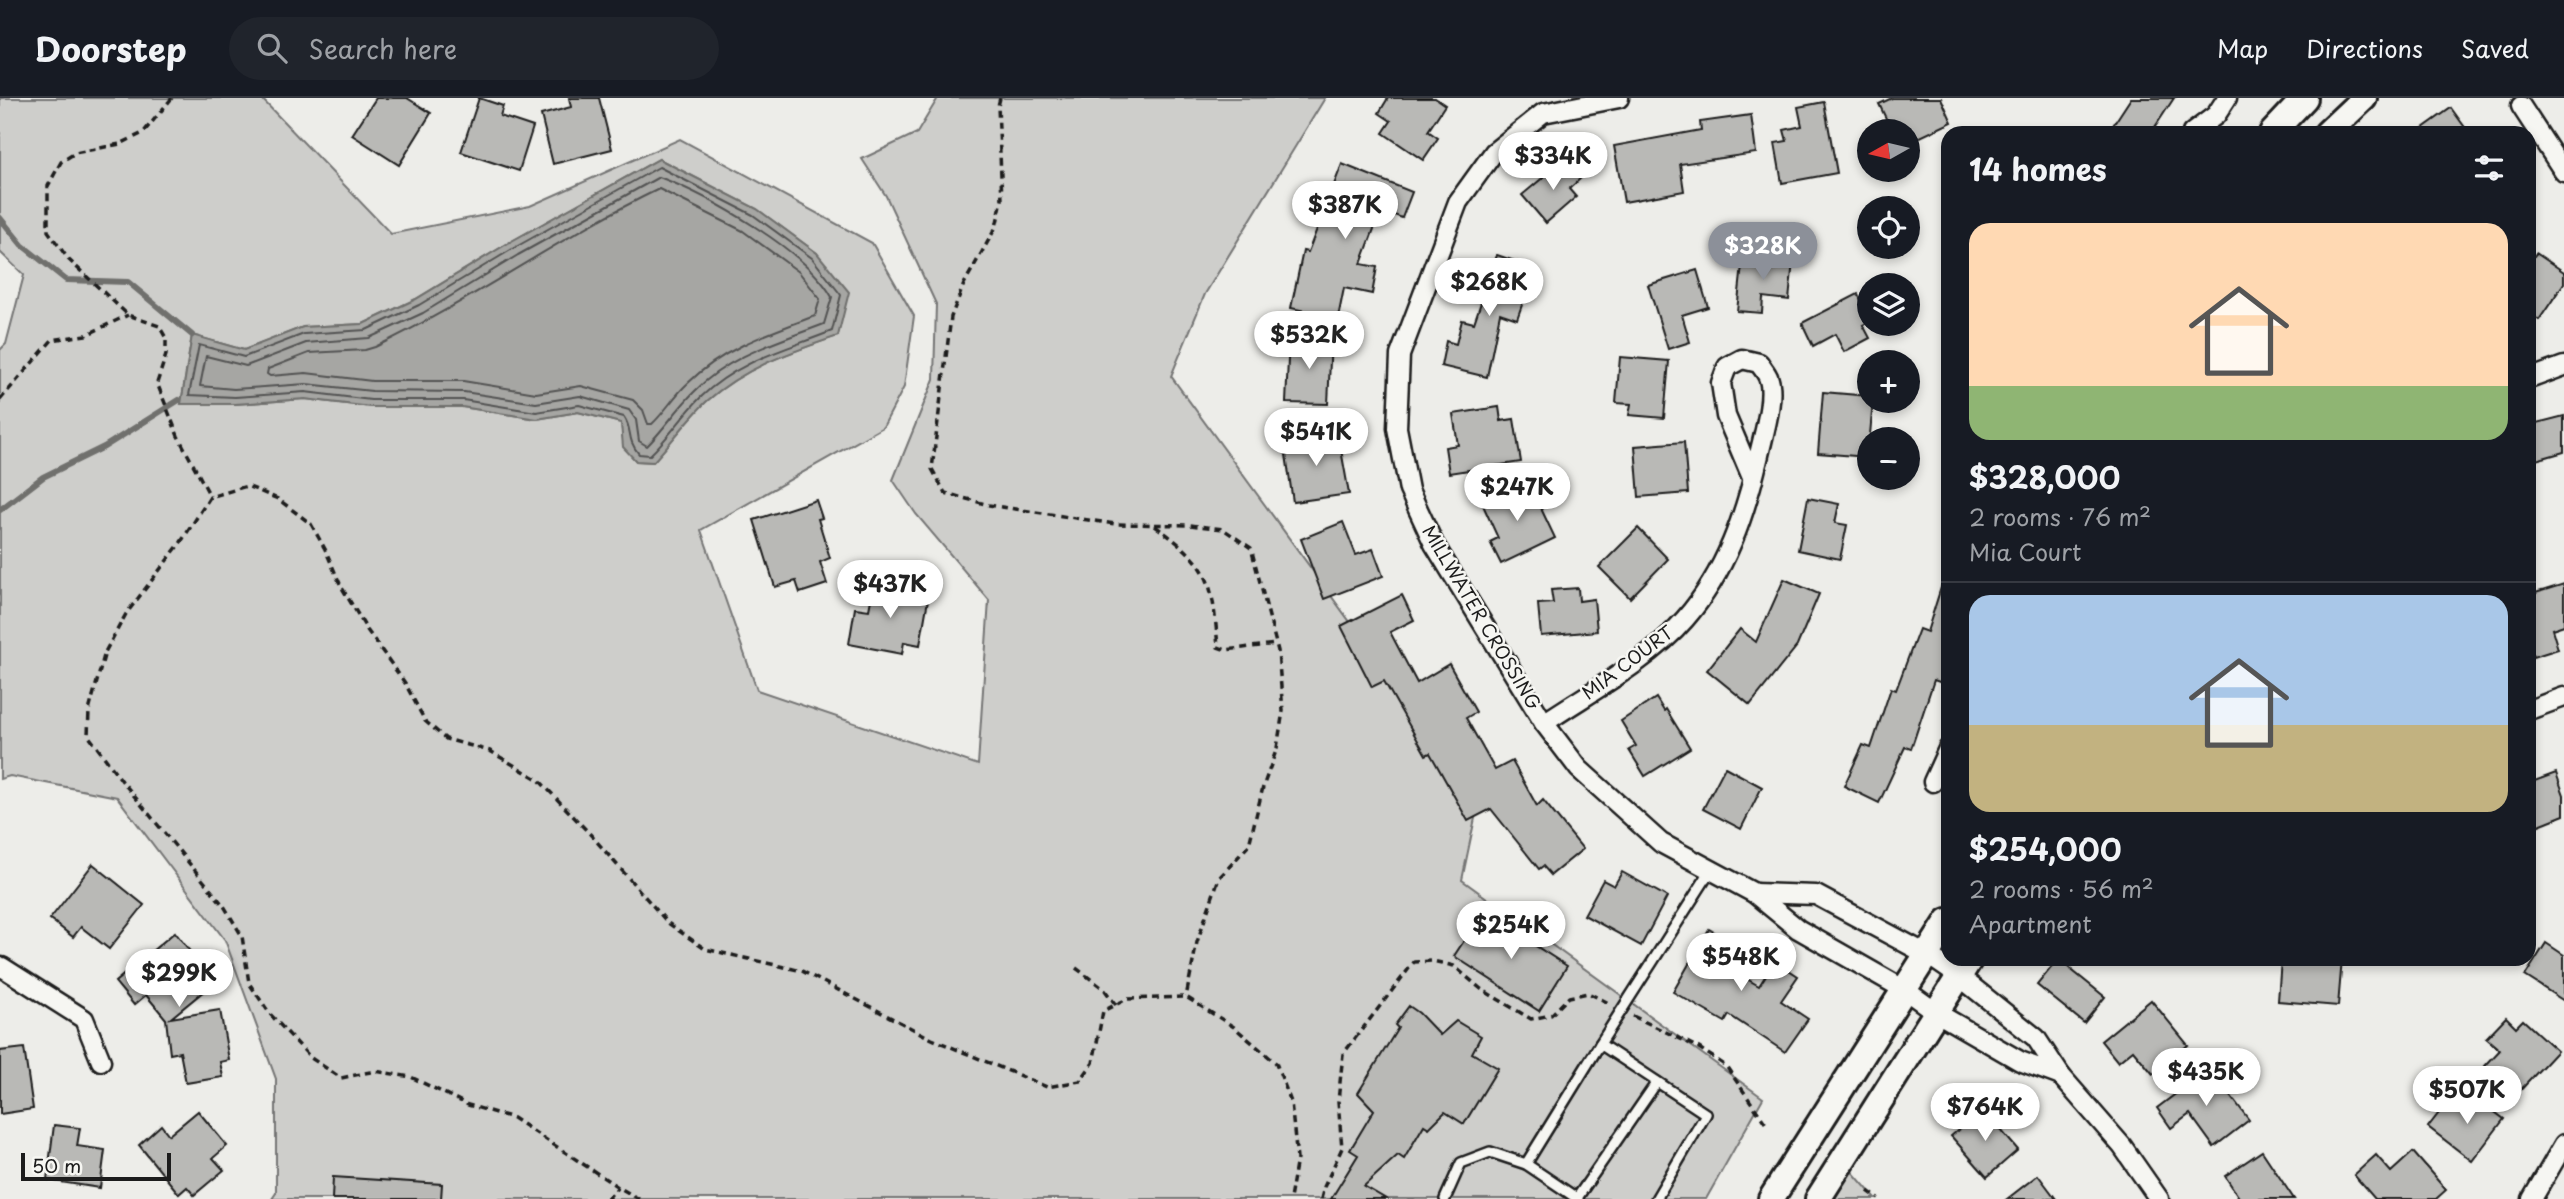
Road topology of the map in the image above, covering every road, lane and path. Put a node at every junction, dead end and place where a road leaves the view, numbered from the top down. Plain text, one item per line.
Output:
1 (172, 98) edge
2 (1000, 98) edge
3 (1619, 98) edge
4 (2227, 98) edge
5 (2305, 98) edge
6 (2364, 98) edge
7 (2505, 98) edge
8 (2521, 102) edge
9 (2201, 126) edge
10 (2279, 126) edge
11 (2334, 126) edge
12 (2536, 126) edge
13 (2536, 126) edge
14 (2564, 172) edge
15 (128, 315) junction
16 (2564, 366) edge
17 (2536, 376) edge
18 (0, 400) edge
19 (1753, 480) junction
20 (210, 497) junction
21 (1153, 525) junction
22 (1276, 644) junction
23 (2564, 697) edge
24 (2536, 707) edge
25 (1544, 723) junction
26 (1941, 764) edge
27 (1933, 782) dead end
28 (1711, 870) junction
29 (1754, 893) junction
30 (1941, 932) edge
31 (1928, 955) junction
32 (1941, 960) edge
33 (0, 968) edge
34 (1076, 968) dead end
35 (1965, 968) edge
36 (1905, 990) junction
37 (1186, 997) junction
38 (1608, 1002) dead end
39 (1116, 1005) junction
40 (1937, 1013) junction
41 (1634, 1016) dead end
42 (1600, 1044) junction
43 (101, 1061) dead end
44 (2061, 1076) junction
45 (1657, 1082) junction
46 (1766, 1124) dead end
47 (2564, 1144) edge
48 (1526, 1164) junction
49 (618, 1187) junction
50 (1868, 1191) dead end
51 (607, 1199) edge
52 (639, 1199) edge
53 (1290, 1199) edge
54 (1321, 1199) edge
55 (1445, 1199) edge
56 (1577, 1199) edge
57 (1656, 1199) edge
58 (1771, 1199) edge
59 (1818, 1199) edge
60 (1880, 1199) edge
61 (2159, 1199) edge
62 (2532, 1199) edge

1 - 15 path
2 - 21 path
3 - 25 street, MILLWATER CROSSING
4 - 9 street
5 - 10 street
6 - 11 street
7 - 8 street
8 - 12 street
13 - 14 street
15 - 18 path
15 - 20 path
16 - 17 street
19 - 19 street, MIA COURT
19 - 25 street, MIA COURT
20 - 39 path
20 - 49 path
21 - 22 path
21 - 22 path
22 - 37 path
23 - 24 street
25 - 28 street, MILLWATER CROSSING
26 - 27 street
28 - 29 street, MILLWATER CROSSING
28 - 42 lane
29 - 31 street, MILLWATER CROSSING
29 - 36 street, MILLWATER CROSSING
30 - 31 street
31 - 32 street, MILLWATER CROSSING
31 - 36 street
33 - 43 street
34 - 39 path
35 - 40 street
35 - 44 street, MILLWATER CROSSING
36 - 40 street, MILLWATER CROSSING
36 - 58 street
37 - 39 path
37 - 53 path
38 - 54 path
40 - 44 street, MILLWATER CROSSING
40 - 59 street
41 - 46 path
42 - 45 lane
42 - 48 lane
44 - 61 street, MILLWATER CROSSING
45 - 56 lane
45 - 57 lane
47 - 62 street
48 - 55 lane
48 - 56 lane
49 - 51 path
49 - 52 path
50 - 60 path

